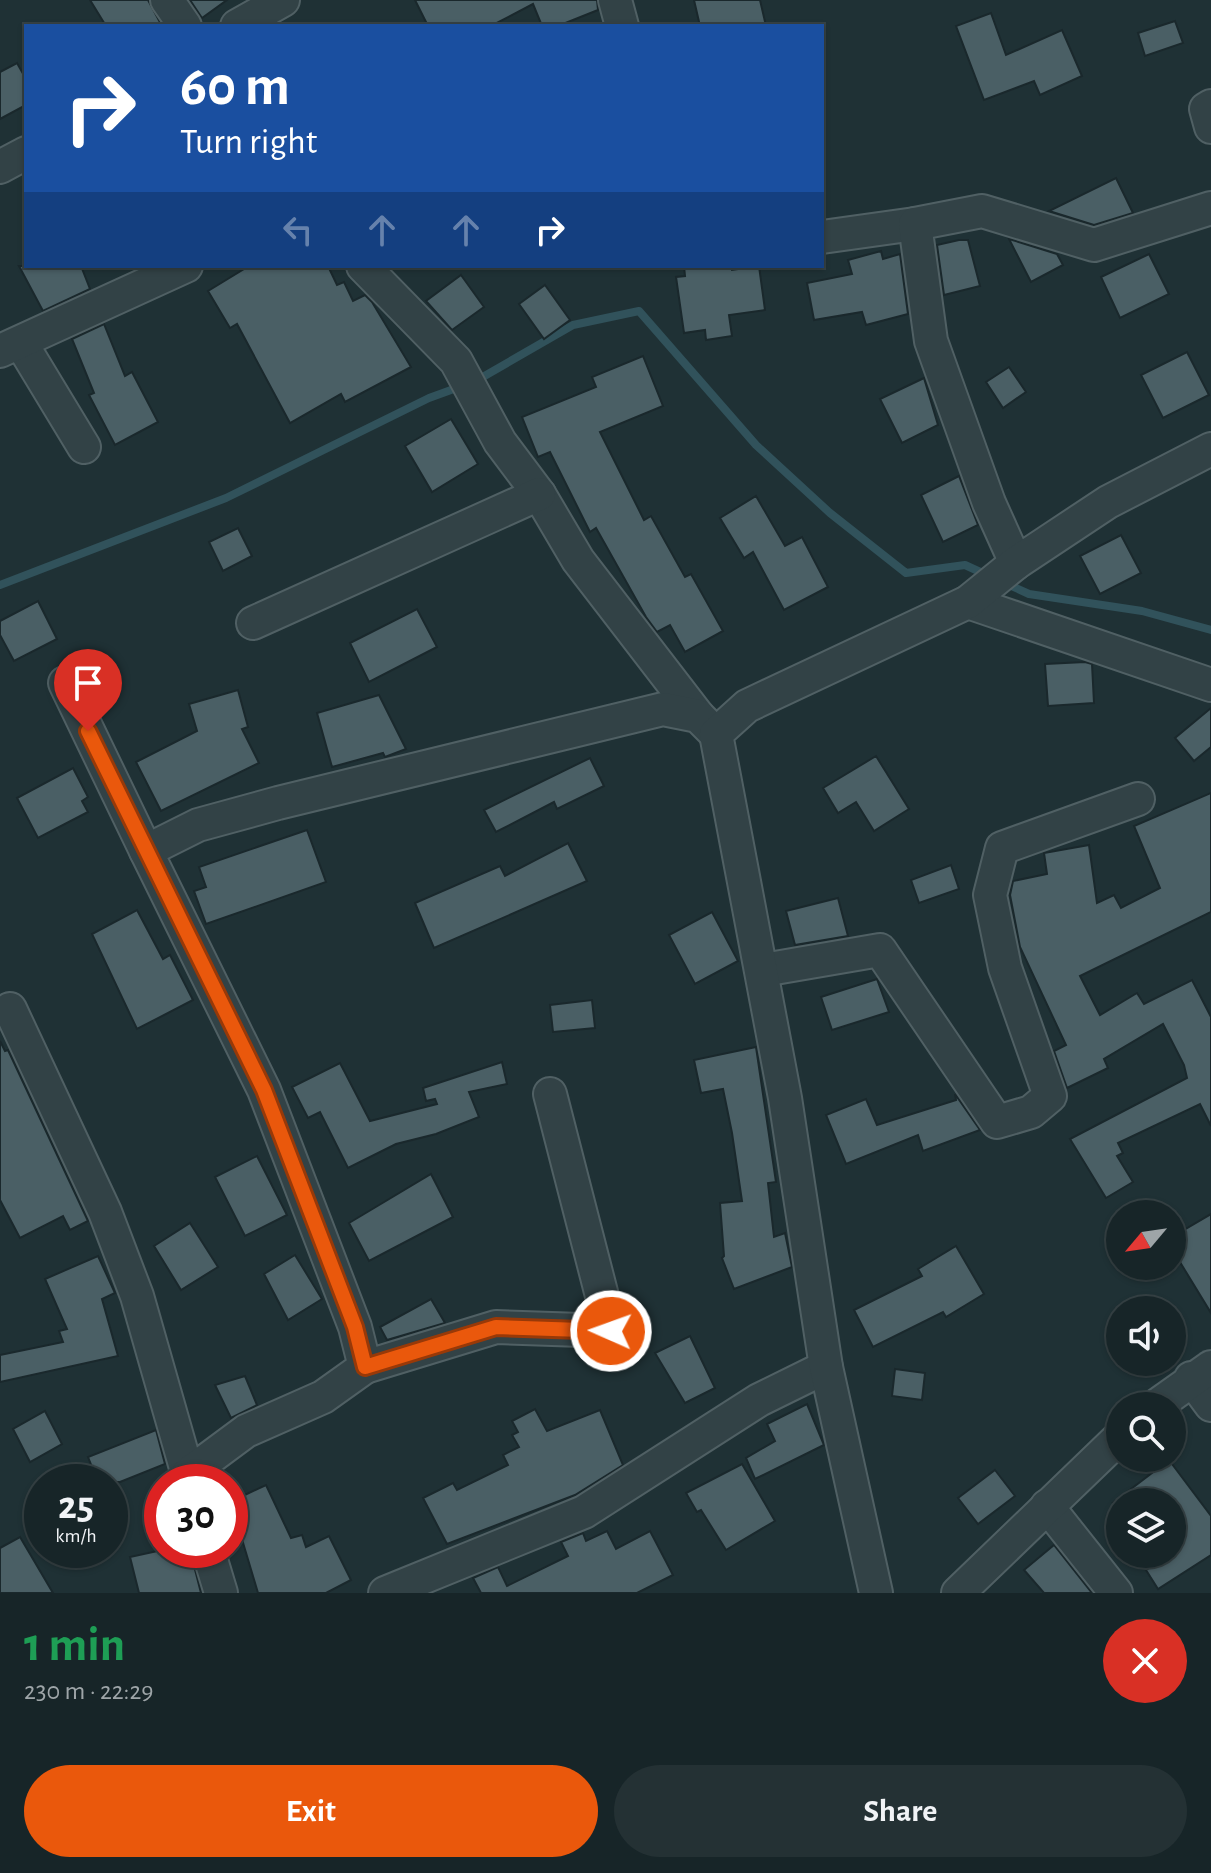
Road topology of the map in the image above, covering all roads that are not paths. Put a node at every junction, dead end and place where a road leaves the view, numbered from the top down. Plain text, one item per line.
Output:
1 (167, 0) edge
2 (283, 0) edge
3 (615, 0) edge
4 (184, 24) edge
5 (241, 24) edge
6 (621, 24) edge
7 (1211, 106) edge
8 (1211, 127) edge
9 (24, 154) edge
10 (0, 167) edge
11 (1211, 208) edge
12 (915, 224) junction
13 (824, 237) edge
14 (182, 268) edge
15 (365, 268) edge
16 (10, 347) edge
17 (84, 447) dead end
18 (1211, 449) edge
19 (539, 494) junction
20 (993, 581) junction
21 (253, 623) dead end
22 (65, 683) dead end
23 (1211, 685) edge
24 (707, 725) junction
25 (1138, 799) dead end
26 (146, 851) junction
27 (763, 970) junction
28 (10, 1009) dead end
29 (550, 1094) dead end
30 (365, 1367) junction
31 (826, 1367) junction
32 (1201, 1373) edge
33 (1175, 1392) edge
34 (1211, 1405) edge
35 (1106, 1450) edge
36 (185, 1464) edge
37 (206, 1464) edge
38 (1047, 1506) junction
39 (213, 1568) edge
40 (221, 1593) edge
41 (385, 1593) edge
42 (876, 1593) edge
43 (959, 1593) edge
44 (1116, 1593) edge

1 - 4 street
2 - 5 street
3 - 6 street
7 - 8 street
9 - 10 street
11 - 12 street
12 - 13 street
12 - 20 street
14 - 16 street
15 - 19 street
16 - 17 street
18 - 20 street
19 - 21 street
19 - 24 street
20 - 23 street
20 - 24 street
22 - 26 street
24 - 26 street
24 - 27 street
25 - 27 street
26 - 30 street
27 - 31 street
28 - 36 street
29 - 30 street
30 - 37 street
31 - 41 street
31 - 42 street
32 - 33 street
32 - 34 street
35 - 38 street
38 - 43 street
38 - 44 street
39 - 40 street

